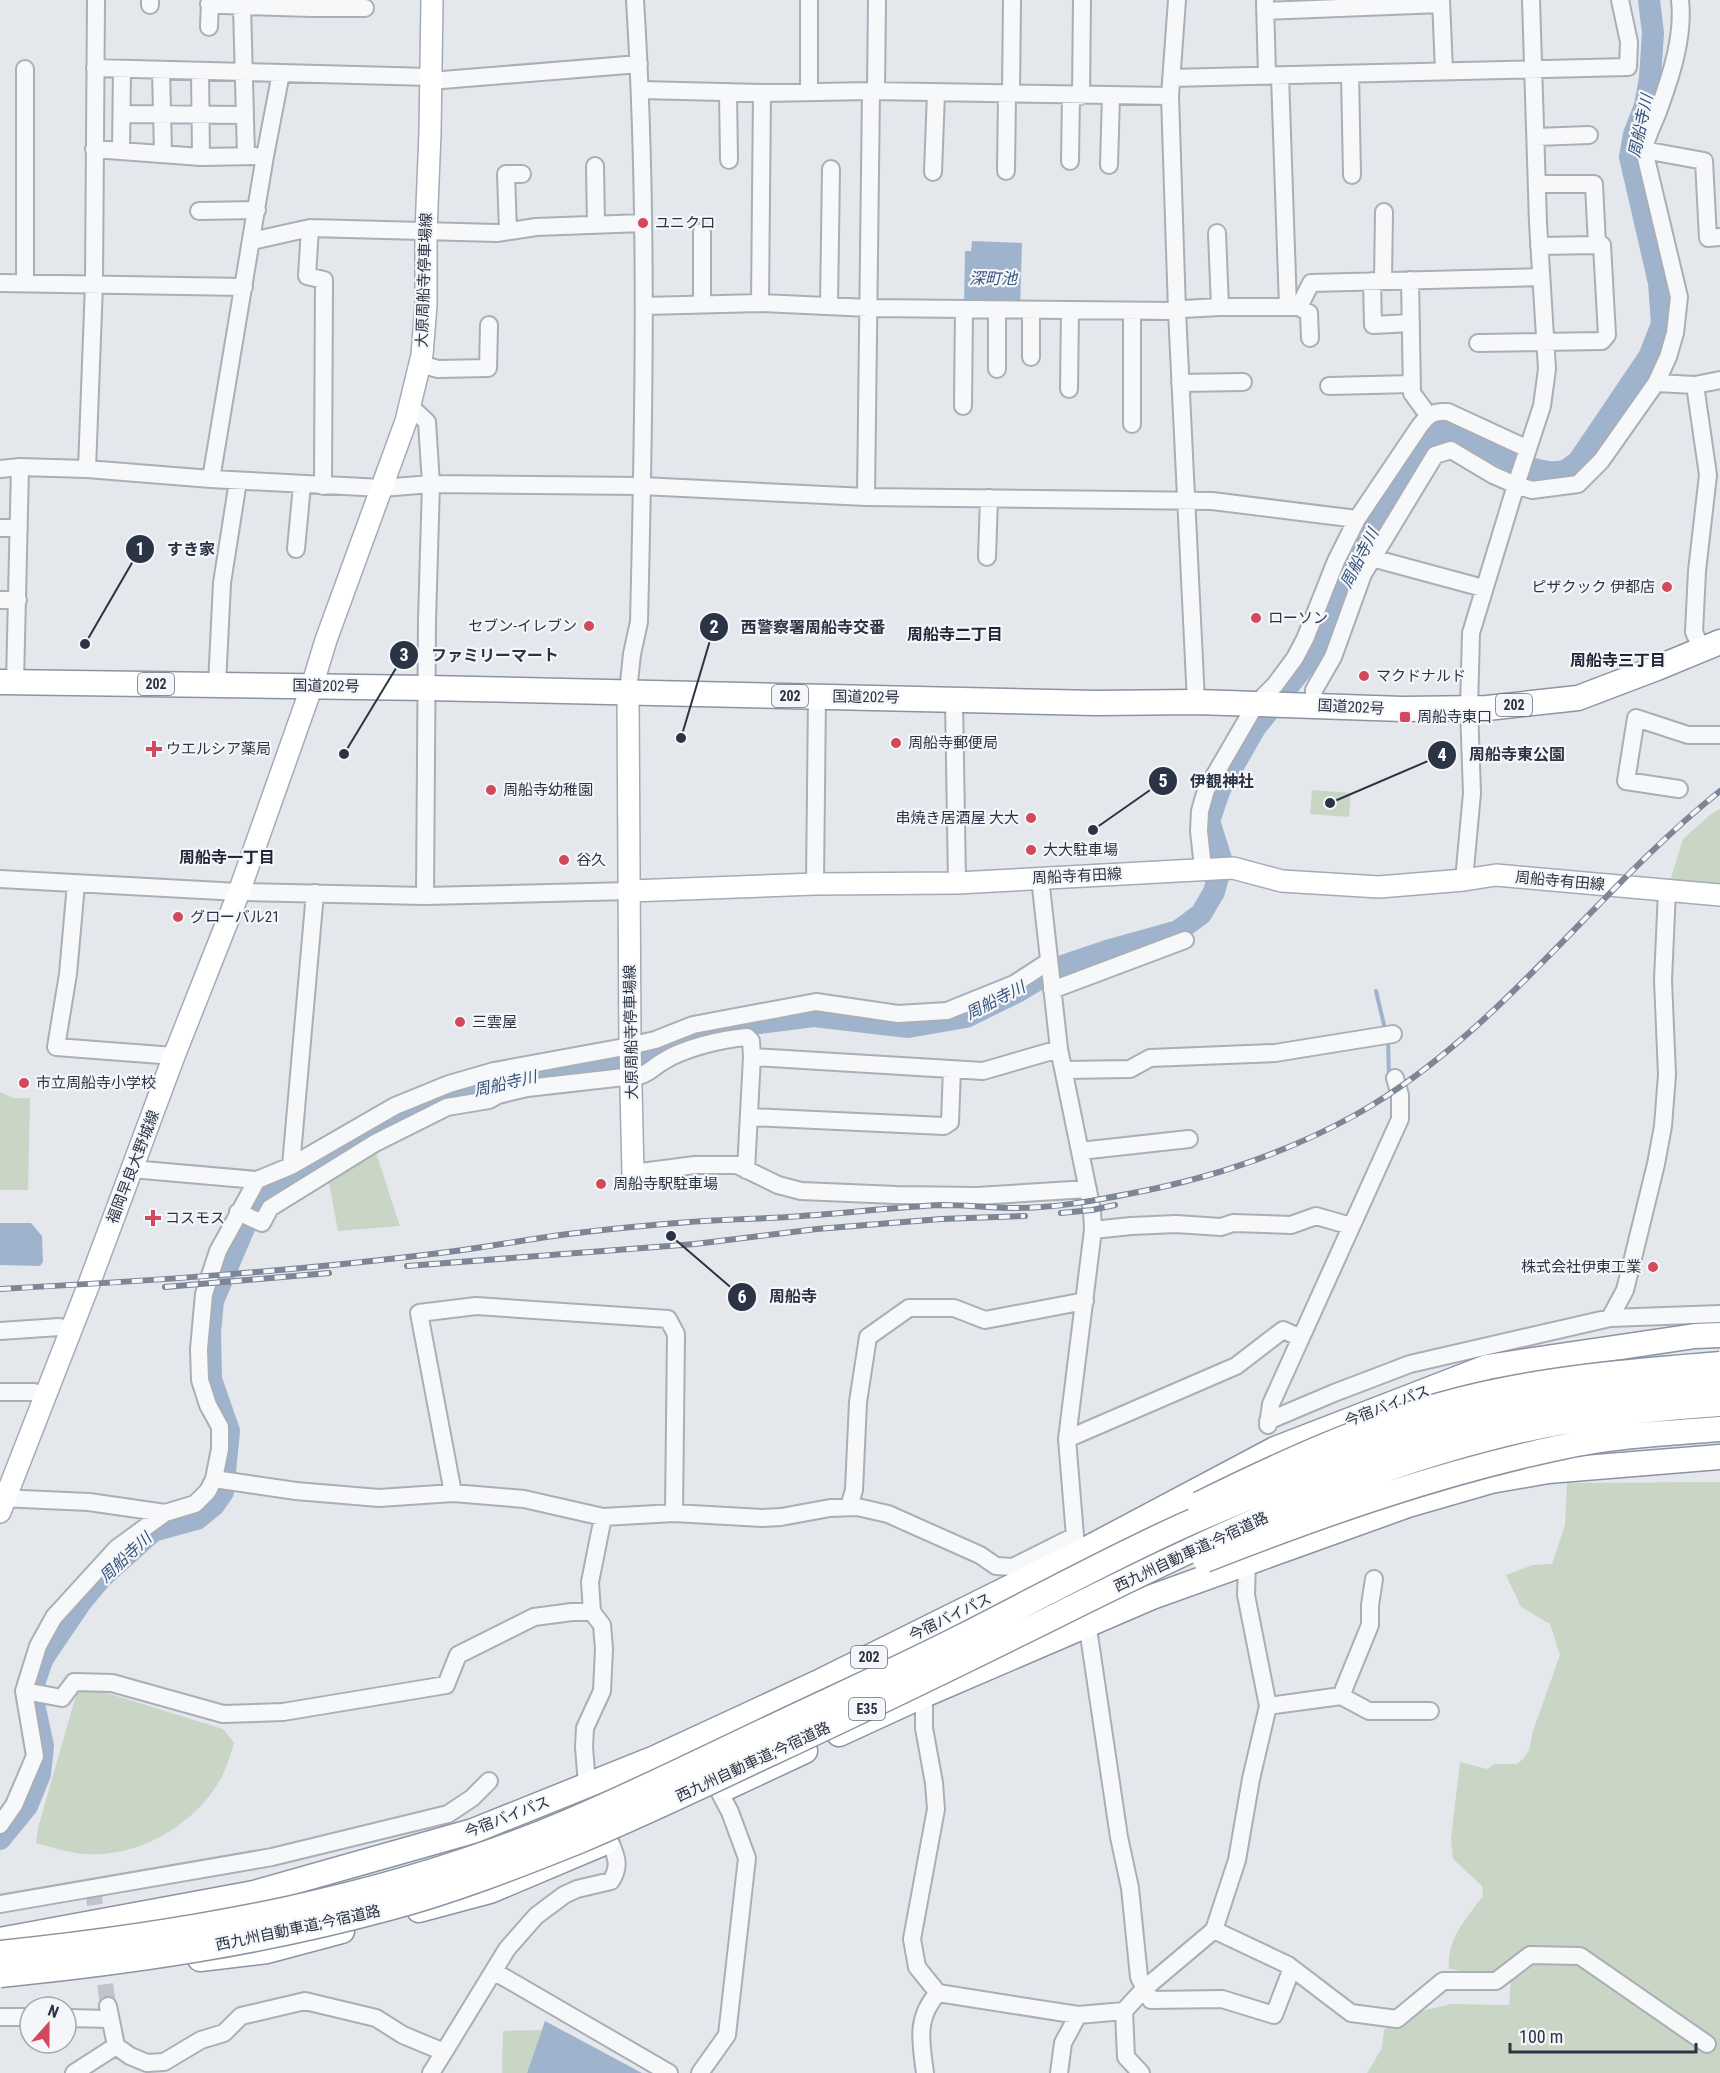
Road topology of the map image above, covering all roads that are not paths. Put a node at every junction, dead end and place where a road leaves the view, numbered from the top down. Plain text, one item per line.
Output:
1 (96, 0) edge
2 (432, 0) edge
3 (635, 0) edge
4 (809, 0) edge
5 (877, 0) edge
6 (1012, 0) edge
7 (1082, 0) edge
8 (1177, 0) edge
9 (1531, 0) edge
10 (1620, 0) edge
11 (1680, 0) edge
12 (209, 2) edge
13 (1441, 2) edge
14 (242, 3) edge
15 (313, 4) edge
16 (1265, 5) edge
17 (365, 8) dead end
18 (209, 27) dead end
19 (639, 63) junction
20 (25, 69) dead end
21 (95, 69) junction
22 (122, 69) junction
23 (1534, 69) junction
24 (161, 70) junction
25 (200, 71) junction
26 (1444, 71) junction
27 (244, 72) junction
28 (281, 73) junction
29 (1350, 74) junction
30 (1274, 76) junction
31 (1171, 78) junction
32 (430, 79) junction
33 (640, 90) junction
34 (873, 91) junction
35 (809, 92) junction
36 (728, 93) junction
37 (762, 93) junction
38 (936, 93) junction
39 (1009, 95) junction
40 (1076, 95) junction
41 (1112, 96) junction
42 (1170, 96) junction
43 (122, 114) junction
44 (162, 114) junction
45 (200, 114) junction
46 (245, 115) junction
47 (1589, 135) dead end
48 (1536, 137) junction
49 (94, 149) junction
50 (1644, 150) junction
51 (121, 151) junction
52 (163, 153) junction
53 (246, 156) junction
54 (265, 156) junction
55 (201, 157) junction
56 (729, 160) dead end
57 (1070, 161) dead end
58 (1109, 165) dead end
59 (595, 166) dead end
60 (831, 169) dead end
61 (1006, 171) dead end
62 (933, 172) dead end
63 (522, 174) dead end
64 (1352, 175) dead end
65 (1537, 184) junction
66 (257, 210) junction
67 (199, 211) dead end
68 (1384, 212) dead end
69 (643, 223) junction
70 (596, 225) junction
71 (310, 228) junction
72 (426, 231) junction
73 (508, 231) junction
74 (702, 232) dead end
75 (1217, 233) dead end
76 (1720, 237) edge
77 (252, 242) junction
78 (1597, 245) junction
79 (1539, 246) junction
80 (1541, 277) junction
81 (1410, 280) junction
82 (1377, 281) junction
83 (0, 283) edge
84 (25, 283) junction
85 (94, 284) junction
86 (244, 287) junction
87 (760, 303) junction
88 (702, 304) junction
89 (829, 305) junction
90 (645, 306) junction
91 (1220, 307) junction
92 (1294, 307) junction
93 (869, 309) junction
94 (963, 309) junction
95 (997, 310) junction
96 (1031, 310) junction
97 (1070, 311) junction
98 (1132, 311) junction
99 (1177, 311) junction
100 (1411, 323) junction
101 (489, 325) dead end
102 (1310, 338) dead end
103 (1546, 341) junction
104 (1478, 343) dead end
105 (1031, 357) dead end
106 (420, 364) junction
107 (997, 369) dead end
108 (1720, 380) edge
109 (1243, 382) dead end
110 (1180, 383) junction
111 (1656, 383) junction
112 (1412, 384) junction
113 (1695, 385) junction
114 (1329, 386) dead end
115 (1069, 389) dead end
116 (410, 406) junction
117 (963, 406) dead end
118 (1428, 415) junction
119 (1132, 424) dead end
120 (1528, 449) junction
121 (20, 466) junction
122 (0, 469) edge
123 (87, 469) junction
124 (211, 479) junction
125 (238, 481) junction
126 (431, 484) junction
127 (302, 485) junction
128 (1516, 485) junction
129 (323, 486) junction
130 (642, 486) junction
131 (382, 488) junction
132 (866, 497) junction
133 (989, 498) junction
134 (1185, 500) junction
135 (1357, 519) junction
136 (0, 528) edge
137 (20, 528) junction
138 (296, 549) dead end
139 (987, 557) dead end
140 (1372, 558) junction
141 (1484, 588) junction
142 (0, 600) edge
143 (18, 600) junction
144 (1711, 646) edge
145 (7, 683) edge
146 (217, 685) junction
147 (312, 686) junction
148 (427, 688) junction
149 (628, 692) junction
150 (817, 696) junction
151 (954, 699) junction
152 (1196, 702) junction
153 (1262, 705) junction
154 (1306, 705) junction
155 (1468, 708) junction
156 (1720, 735) edge
157 (1679, 789) dead end
158 (1203, 868) junction
159 (1041, 878) junction
160 (0, 879) edge
161 (1464, 880) junction
162 (957, 883) junction
163 (76, 884) junction
164 (815, 884) junction
165 (630, 891) junction
166 (1667, 891) junction
167 (239, 892) junction
168 (315, 893) junction
169 (1720, 893) edge
170 (425, 896) junction
171 (1185, 940) dead end
172 (1048, 962) junction
173 (1052, 987) junction
174 (1388, 1035) dead end
175 (630, 1049) junction
176 (1059, 1049) junction
177 (174, 1056) junction
178 (752, 1057) junction
179 (952, 1069) junction
180 (1064, 1070) junction
181 (631, 1075) junction
182 (1395, 1078) dead end
183 (749, 1117) junction
184 (1189, 1138) dead end
185 (1080, 1151) junction
186 (291, 1166) junction
187 (133, 1167) junction
188 (746, 1170) junction
189 (633, 1173) joint
190 (257, 1179) junction
191 (1088, 1189) junction
192 (246, 1216) junction
193 (1352, 1226) junction
194 (1093, 1230) junction
195 (1085, 1301) junction
196 (1720, 1314) edge
197 (1610, 1318) junction
198 (70, 1330) junction
199 (0, 1331) edge
200 (1720, 1335) edge
201 (1301, 1338) junction
202 (1720, 1364) edge
203 (1720, 1383) edge
204 (0, 1392) edge
205 (44, 1396) junction
206 (1720, 1404) edge
207 (1720, 1429) edge
208 (1067, 1439) junction
209 (1720, 1457) edge
210 (214, 1479) junction
211 (453, 1493) junction
212 (2, 1503) edge
213 (849, 1508) junction
214 (165, 1514) junction
215 (674, 1514) junction
216 (603, 1517) junction
217 (1077, 1545) junction
218 (1246, 1562) junction
219 (1374, 1579) dead end
220 (1071, 1581) junction
221 (592, 1612) junction
222 (1087, 1626) junction
223 (24, 1690) junction
224 (916, 1692) junction
225 (1341, 1696) junction
226 (1268, 1706) junction
227 (1430, 1711) dead end
228 (489, 1781) dead end
229 (587, 1785) junction
230 (719, 1791) junction
231 (0, 1825) edge
232 (610, 1841) junction
233 (0, 1904) edge
234 (1214, 1930) junction
235 (0, 1940) edge
236 (0, 1953) edge
237 (1292, 1968) junction
238 (495, 1972) junction
239 (0, 1975) edge
240 (0, 1981) edge
241 (1144, 1989) junction
242 (938, 1993) junction
243 (1124, 2010) junction
244 (1078, 2015) junction
245 (78, 2016) edge
246 (0, 2017) edge
247 (18, 2017) edge
248 (1707, 2044) dead end
249 (116, 2046) junction
250 (444, 2052) junction
251 (74, 2073) edge
252 (432, 2073) edge
253 (669, 2073) edge
254 (700, 2073) edge
255 (925, 2073) edge
256 (1059, 2073) edge
257 (1141, 2073) edge

1 - 21 street
2 - 32 main road, 大原周船寺停車場線
3 - 19 street
4 - 35 street
5 - 34 street
6 - 39 street
7 - 40 street
8 - 31 street
9 - 23 street
10 - 23 street
11 - 50 street
12 - 14 street
12 - 18 street
13 - 16 street
13 - 26 street
14 - 15 street
14 - 27 street
15 - 17 street
16 - 30 street
19 - 32 street
19 - 33 street
20 - 84 street
21 - 22 street
21 - 49 street
22 - 24 street
22 - 43 street
23 - 26 street
23 - 48 street
24 - 25 street
24 - 44 street
25 - 27 street
25 - 45 street
26 - 29 street
27 - 28 street
27 - 46 street
28 - 32 street
28 - 54 street
29 - 30 street
29 - 64 street
30 - 31 street
30 - 92 street
31 - 42 street
32 - 72 main road, 大原周船寺停車場線
33 - 36 street
33 - 69 street
34 - 35 street
34 - 38 street
34 - 93 street
35 - 37 street
36 - 37 street
36 - 56 street
37 - 87 street
38 - 39 street
38 - 62 street
39 - 40 street
39 - 61 street
40 - 41 street
40 - 57 street
41 - 42 street
41 - 58 street
42 - 99 street
43 - 44 street
43 - 51 street
44 - 45 street
44 - 52 street
45 - 46 street
45 - 55 street
46 - 53 street
47 - 48 street
48 - 65 street
49 - 51 street
49 - 85 street
50 - 76 street
50 - 111 street
51 - 52 street
52 - 55 street
53 - 54 street
53 - 55 street
54 - 66 street
59 - 70 street
60 - 89 street
63 - 73 street
65 - 78 street
65 - 79 street
66 - 67 street
66 - 77 street
68 - 82 street
69 - 70 street
69 - 90 street
70 - 73 street
71 - 72 street
71 - 77 street
71 - 129 street
72 - 73 street
72 - 106 main road, 大原周船寺停車場線
74 - 88 street
75 - 91 street
77 - 86 street
78 - 79 street
78 - 103 street
79 - 80 street
80 - 81 street
80 - 103 street
81 - 82 street
81 - 100 street
82 - 92 street
82 - 100 street
83 - 84 street
84 - 85 street
85 - 86 street
85 - 123 street
86 - 124 street
87 - 88 street
87 - 89 street
88 - 90 street
89 - 93 street
90 - 130 street
91 - 92 street
91 - 99 street
92 - 102 street
93 - 94 street
93 - 132 street
94 - 95 street
94 - 117 street
95 - 96 street
95 - 107 street
96 - 97 street
96 - 105 street
97 - 98 street
97 - 115 street
98 - 99 street
98 - 119 street
99 - 110 street
100 - 112 street
101 - 106 street
103 - 104 street
103 - 120 street
106 - 116 main road, 大原周船寺停車場線
108 - 113 street
109 - 110 street
110 - 134 street
111 - 113 street
111 - 128 street
112 - 114 street
112 - 118 street
113 - 144 street
116 - 126 street
116 - 131 main road, 大原周船寺停車場線
118 - 120 street
118 - 135 street
120 - 128 street
121 - 122 street
121 - 123 street
121 - 137 street
123 - 124 street
124 - 125 street
125 - 127 street
125 - 146 street
126 - 130 street
126 - 131 street
126 - 148 street
127 - 129 street
127 - 138 street
128 - 140 street
128 - 141 street
129 - 131 street
130 - 132 street
130 - 149 street
131 - 147 main road, 大原周船寺停車場線
132 - 133 street
133 - 134 street
133 - 139 street
134 - 135 street
134 - 152 street
135 - 153 street
136 - 137 street
137 - 143 street
140 - 141 street
140 - 154 street
141 - 155 street
142 - 143 street
143 - 145 street
144 - 155 highway, 国道202号 / 202
145 - 146 highway, 国道202号 / 202
146 - 147 highway, 国道202号 / 202
147 - 148 highway, 国道202号 / 202
147 - 167 main road, 福岡早良大野城線
148 - 149 highway, 国道202号 / 202
148 - 170 street
149 - 150 highway, 国道202号 / 202
149 - 165 main road
150 - 151 highway, 国道202号 / 202
150 - 164 street
151 - 152 highway, 国道202号 / 202
151 - 162 street
152 - 153 highway, 国道202号 / 202
153 - 154 highway, 国道202号 / 202
153 - 158 street
154 - 155 highway, 国道202号 / 202
155 - 161 street
156 - 157 street
158 - 159 main road, 周船寺有田線
158 - 161 main road, 周船寺有田線
159 - 162 main road, 周船寺有田線
159 - 172 street
160 - 163 street
161 - 166 main road, 周船寺有田線
162 - 164 main road, 周船寺有田線
163 - 167 street
163 - 177 street
164 - 165 main road, 周船寺有田線
165 - 170 street
165 - 175 main road, 大原周船寺停車場線
166 - 169 main road, 周船寺有田線
166 - 197 street
167 - 168 street
167 - 177 main road, 福岡早良大野城線
168 - 170 street
168 - 186 street
171 - 173 street
172 - 173 street
172 - 175 street
173 - 176 street
174 - 180 street
175 - 181 main road, 大原周船寺停車場線
175 - 186 street
176 - 179 street
176 - 180 street
177 - 187 main road, 福岡早良大野城線
178 - 179 street
178 - 181 street
178 - 183 street
179 - 183 street
180 - 185 street
181 - 189 main road, 大原周船寺停車場線
181 - 192 street
182 - 193 street
183 - 188 street
184 - 185 street
185 - 191 street
186 - 190 street
187 - 190 street
187 - 198 main road, 福岡早良大野城線
188 - 189 street
188 - 191 street
190 - 192 street
191 - 194 street
192 - 210 street
193 - 194 street
193 - 201 street
194 - 195 street
195 - 208 street
195 - 213 street
196 - 197 street
197 - 201 street
198 - 199 street
198 - 205 main road, 福岡早良大野城線
200 - 217 highway, 今宿バイパス / 202
201 - 208 street
202 - 220 highway, bridge
203 - 220 highway, 西九州自動車道;今宿道路 / E35, bridge
204 - 205 street
205 - 212 main road, 福岡早良大野城線
206 - 224 highway, 西九州自動車道;今宿道路 / E35, bridge
207 - 224 highway, bridge
208 - 217 street
209 - 218 highway
210 - 211 street
210 - 214 street
211 - 215 street
211 - 216 street
212 - 214 street
213 - 215 street
213 - 217 street
214 - 223 street
215 - 216 street
216 - 221 street
217 - 222 street
217 - 229 highway, 今宿バイパス / 202
218 - 222 highway
218 - 226 street
219 - 225 street
220 - 236 highway, 西九州自動車道;今宿道路 / E35, bridge
221 - 223 street
221 - 229 street
222 - 224 highway
222 - 241 street
223 - 231 street
224 - 230 highway
224 - 239 highway, 西九州自動車道;今宿道路 / E35, bridge
224 - 242 street
225 - 226 street
225 - 227 street
226 - 234 street
228 - 233 street
229 - 235 highway, 今宿バイパス / 202
230 - 232 highway
230 - 254 street
232 - 238 street
232 - 240 highway
234 - 237 street
234 - 241 street
237 - 241 street
237 - 248 street
238 - 250 street
238 - 253 street
241 - 243 street
242 - 244 street
242 - 255 street
243 - 244 street
243 - 257 street
244 - 256 street
245 - 249 street
246 - 247 street
249 - 250 street
249 - 251 street
250 - 252 street

